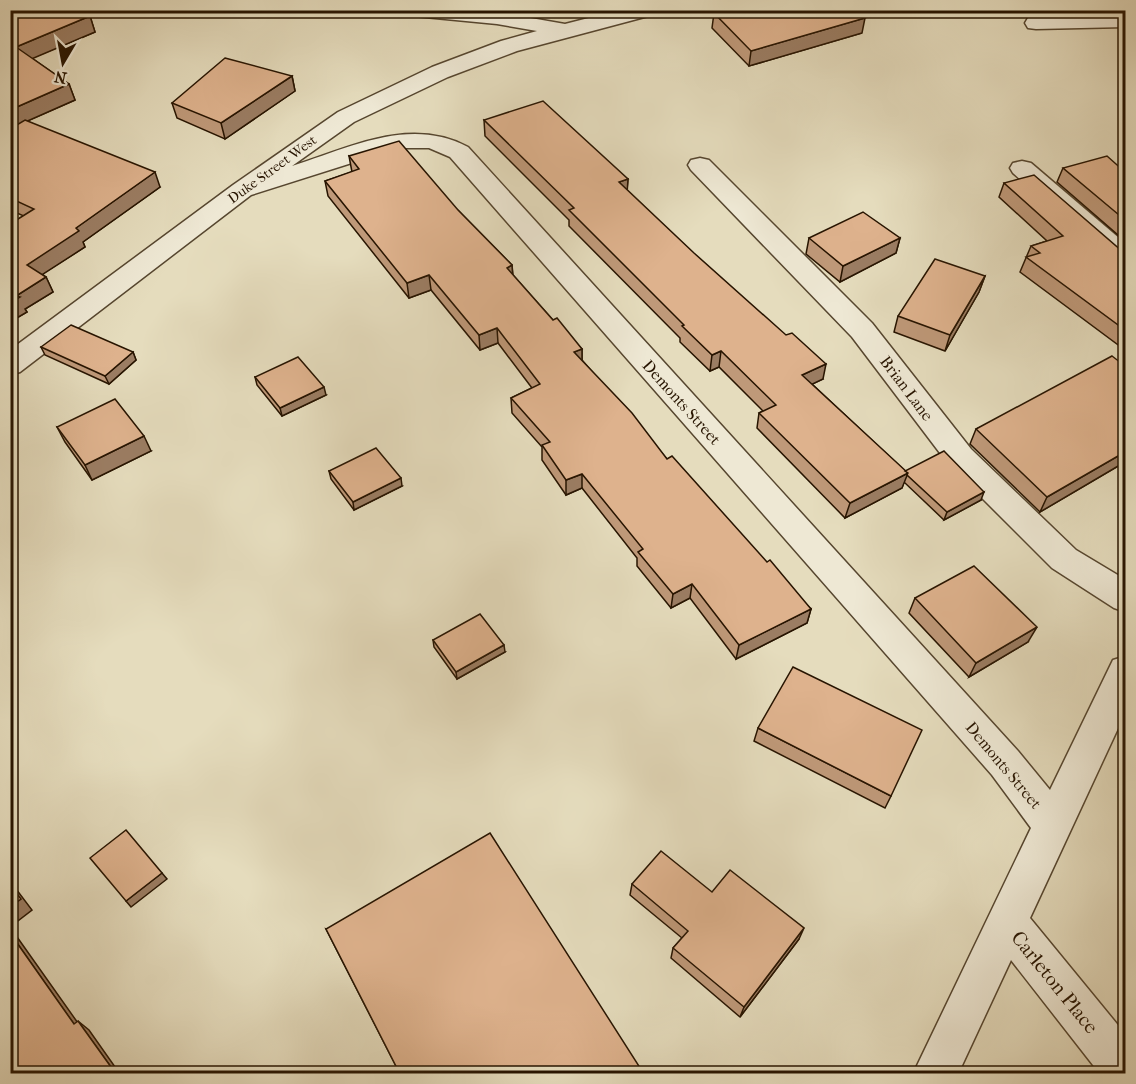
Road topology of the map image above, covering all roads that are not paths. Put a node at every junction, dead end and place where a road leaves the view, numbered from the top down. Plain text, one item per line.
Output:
1 (414, 10) edge
2 (650, 10) edge
3 (1125, 21) edge
4 (1036, 23) dead end
5 (566, 30) junction
6 (700, 165) dead end
7 (1022, 168) dead end
8 (242, 190) junction
9 (1125, 258) edge
10 (10, 365) edge
11 (1125, 598) edge
12 (1125, 671) edge
13 (1053, 825) junction
14 (1006, 922) junction
15 (1125, 1071) edge
16 (935, 1074) edge

1 - 5 street
2 - 5 street, Duke Street West
3 - 4 street
5 - 8 street, Duke Street West
6 - 11 street, Brian Lane
7 - 9 street
8 - 10 street, Duke Street West
8 - 13 street, Demonts Street
12 - 13 street
13 - 14 street
14 - 15 street, Carleton Place
14 - 16 street

